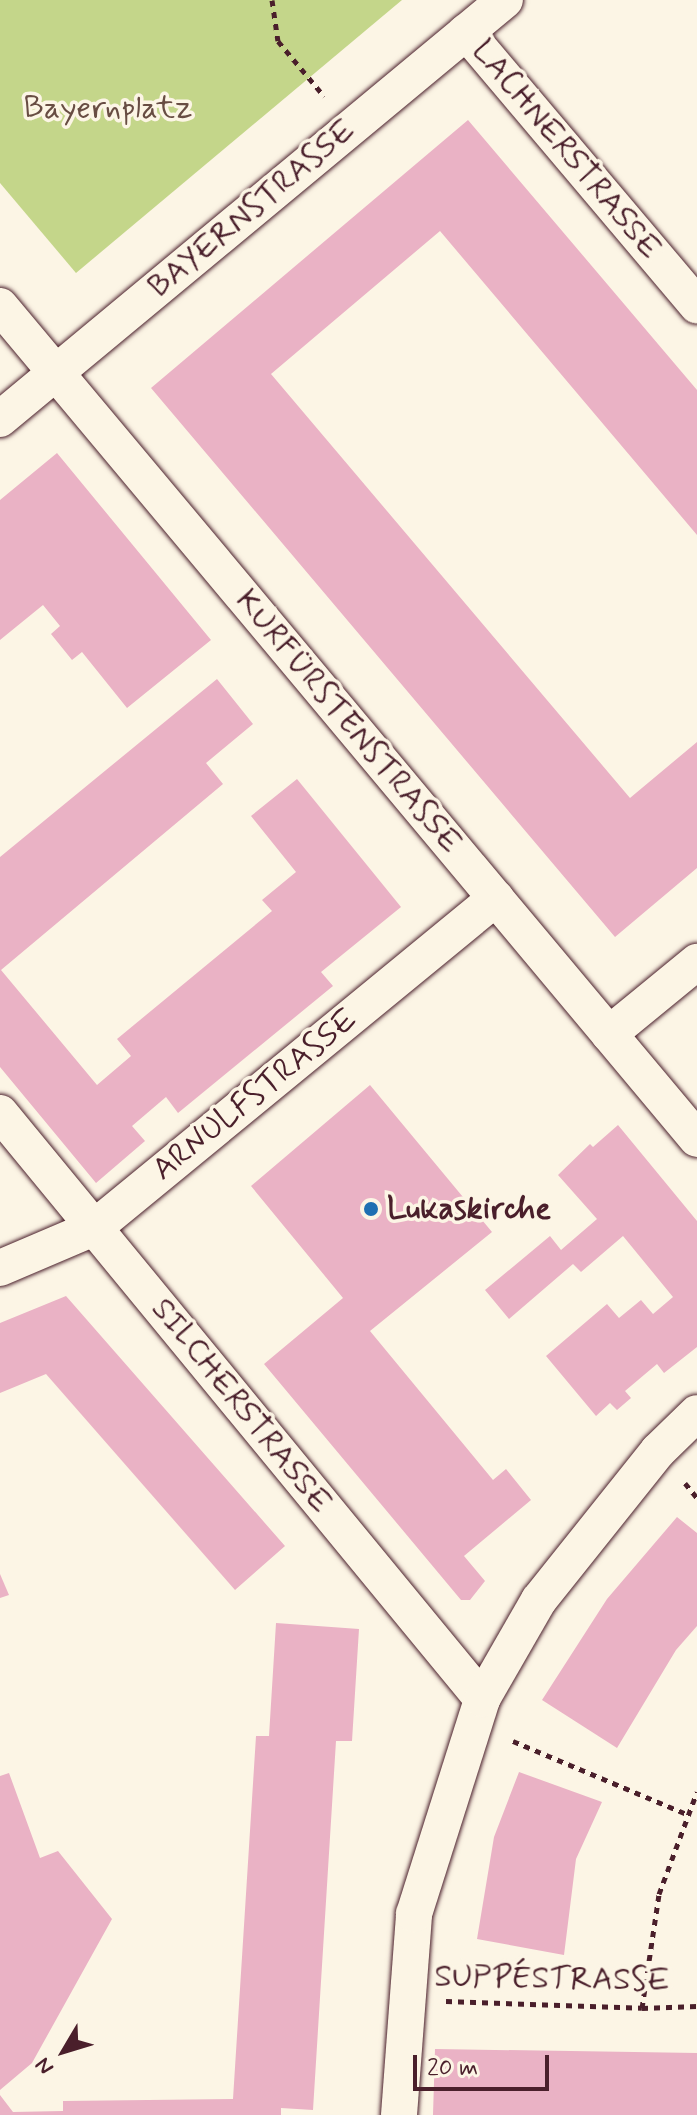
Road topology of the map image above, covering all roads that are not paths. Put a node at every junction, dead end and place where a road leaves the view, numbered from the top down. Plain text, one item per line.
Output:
1 (505, 0) edge
2 (466, 32) junction
3 (697, 305) edge
4 (0, 306) edge
5 (55, 372) junction
6 (0, 419) edge
7 (496, 898) junction
8 (697, 962) edge
9 (609, 1034) junction
10 (0, 1113) edge
11 (697, 1139) edge
12 (94, 1228) junction
13 (0, 1268) edge
14 (697, 1413) edge
15 (478, 1712) junction
16 (399, 2115) edge

1 - 2 street, BAYERNSTRASSE
2 - 3 street, LACHNERSTRASSE
2 - 5 street, BAYERNSTRASSE
4 - 5 street, KURFÜRSTENSTRASSE
5 - 6 street, BAYERNSTRASSE
5 - 7 street, KURFÜRSTENSTRASSE
7 - 9 street, KURFÜRSTENSTRASSE
7 - 12 street, ARNULFSTRASSE
8 - 9 street
9 - 11 street, KURFÜRSTENSTRASSE
10 - 12 street, SILCHERSTRASSE
12 - 13 street, ARNULFSTRASSE
12 - 15 street, SILCHERSTRASSE
14 - 15 street
15 - 16 street

